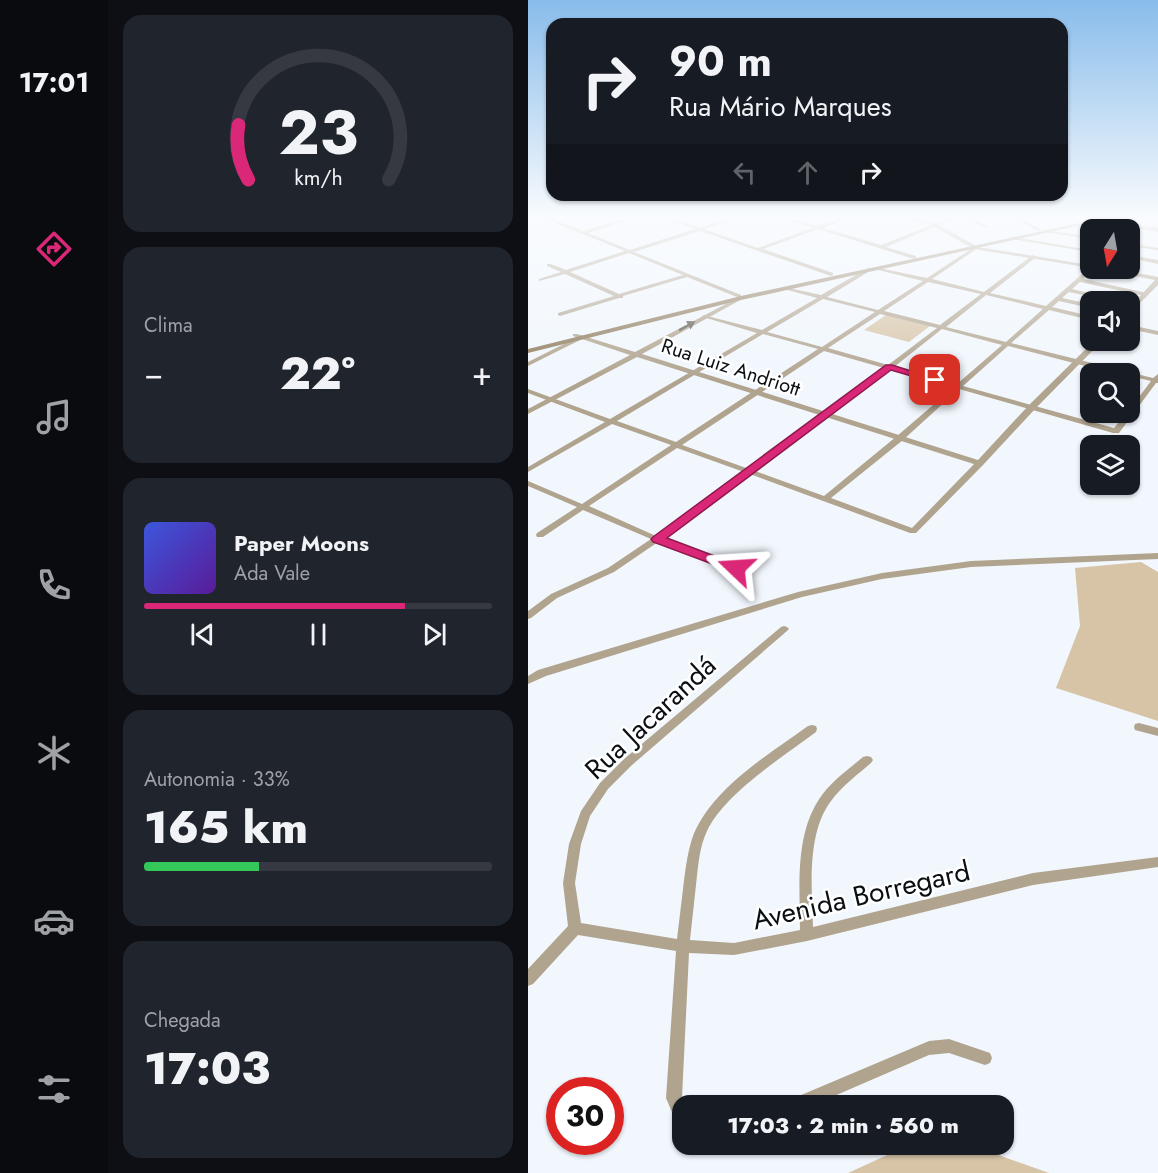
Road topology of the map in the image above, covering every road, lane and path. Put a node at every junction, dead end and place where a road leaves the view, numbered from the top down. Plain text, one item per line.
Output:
1 (563, 271) edge
2 (570, 271) edge
3 (677, 271) edge
4 (822, 271) edge
5 (847, 271) edge
6 (864, 271) edge
7 (869, 271) edge
8 (881, 271) edge
9 (940, 271) edge
10 (1014, 271) edge
11 (566, 272) junction
12 (831, 274) junction
13 (688, 275) junction
14 (1140, 276) edge
15 (541, 280) dead end
16 (927, 280) junction
17 (1079, 280) joint
18 (1158, 280) edge
19 (786, 288) junction
20 (1069, 290) junction
21 (1080, 292) edge
22 (984, 293) junction
23 (1145, 294) junction
24 (621, 297) junction
25 (740, 297) junction
26 (821, 297) junction
27 (1140, 297) edge
28 (1058, 299) junction
29 (1080, 304) edge
30 (1049, 308) junction
31 (879, 312) junction
32 (560, 314) dead end
33 (705, 316) junction
34 (1080, 316) edge
35 (941, 327) junction
36 (1140, 329) edge
37 (764, 332) junction
38 (1158, 333) edge
39 (579, 336) junction
40 (1008, 344) junction
41 (528, 349) edge
42 (823, 349) junction
43 (1089, 351) edge
44 (636, 354) junction
45 (1078, 362) junction
46 (1082, 363) edge
47 (528, 364) edge
48 (889, 367) junction
49 (695, 373) junction
50 (1140, 376) edge
51 (1157, 379) edge
52 (958, 386) junction
53 (528, 391) edge
54 (758, 393) junction
55 (551, 399) junction
56 (1032, 407) junction
57 (528, 412) edge
58 (827, 415) junction
59 (610, 421) junction
60 (900, 438) junction
61 (676, 445) junction
62 (980, 464) junction
63 (528, 470) edge
64 (748, 471) junction
65 (528, 483) edge
66 (825, 499) junction
67 (582, 507) junction
68 (540, 535) dead end
69 (657, 539) junction
70 (1158, 556) edge
71 (736, 568) dead end
72 (528, 616) edge
73 (784, 629) dead end
74 (528, 680) edge
75 (1139, 727) dead end
76 (812, 729) dead end
77 (1158, 732) edge
78 (867, 760) dead end
79 (1158, 862) edge
80 (575, 928) junction
81 (807, 935) junction
82 (681, 946) junction
83 (528, 979) edge
84 (985, 1058) dead end
85 (674, 1095) edge
86 (818, 1095) edge

1 - 11 street
2 - 11 street
3 - 13 street
4 - 12 street
5 - 12 main road
6 - 19 main road
7 - 26 street
8 - 16 street
9 - 16 street
10 - 22 street
11 - 15 street
11 - 24 street
12 - 25 main road
13 - 24 street
13 - 25 street
14 - 18 street
16 - 22 street
16 - 31 street
17 - 20 street
17 - 23 street
18 - 23 street
19 - 25 main road
19 - 26 street
20 - 21 street
20 - 28 street
22 - 30 street
22 - 35 street
23 - 27 street
24 - 32 street
25 - 33 street
25 - 39 main road
26 - 31 street
26 - 37 street
28 - 29 street
28 - 30 street
30 - 34 street
30 - 40 street
31 - 35 street
31 - 42 street
33 - 37 street
44 -> 33 street
35 - 40 street
35 - 48 street
36 - 38 street
37 - 42 street
37 - 49 street
39 - 41 main road
39 - 44 street, Rua Luiz Andriott
39 - 47 street
40 - 45 street
40 - 52 street
42 - 48 street
42 - 54 street
43 - 45 street
44 - 49 street, Rua Luiz Andriott
44 - 55 street
45 - 46 street
45 - 56 street
48 - 52 street
48 - 58 street
49 - 54 street, Rua Luiz Andriott
49 - 59 street
50 - 51 street
51 - 56 street
52 - 56 street
52 - 60 street
53 - 55 street
54 - 58 street, Rua Luiz Andriott
54 - 61 street
55 - 57 street
55 - 59 street
56 - 62 street
58 - 60 street, Rua Luiz Andriott
58 - 64 street
59 - 61 street
59 - 63 street
60 - 62 street, Rua Luiz Andriott
60 - 66 street
61 - 64 street
61 - 67 street
62 - 66 street
64 - 66 street
64 - 69 street
65 - 67 street
67 - 68 street
67 - 69 street
69 - 71 street
69 - 72 street
70 - 74 street
73 - 80 street, Rua Jacarandá
75 - 77 street
76 - 82 street
78 - 81 street
79 - 81 street, Avenida Borregard
80 - 82 street, Avenida Borregard
80 - 83 street
81 - 82 street, Avenida Borregard
82 - 85 street
84 - 86 street

